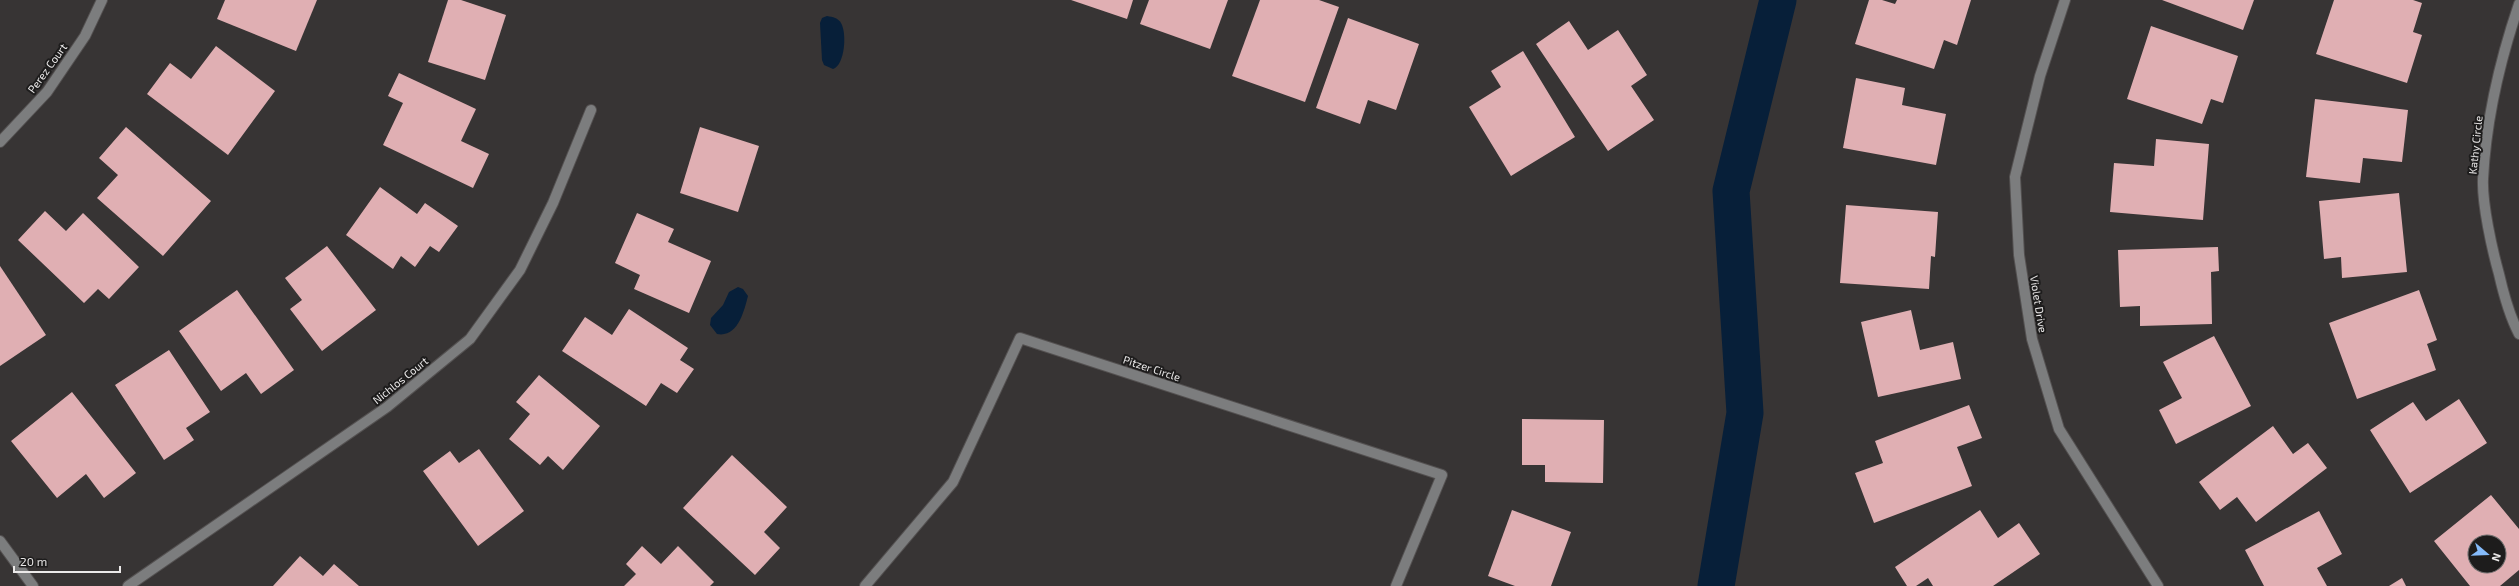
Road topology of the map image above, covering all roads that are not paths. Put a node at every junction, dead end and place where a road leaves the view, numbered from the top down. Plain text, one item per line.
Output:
1 (102, 0) edge
2 (2065, 0) edge
3 (2519, 4) edge
4 (591, 110) dead end
5 (0, 142) edge
6 (2519, 334) edge
7 (0, 541) edge
8 (33, 586) edge
9 (128, 586) edge
10 (866, 586) edge
11 (1396, 586) edge
12 (2158, 586) edge

1 - 5 street, Perez Court
2 - 12 street, Violet Drive
3 - 6 street, Kathy Circle
4 - 9 street, Nichlos Court
7 - 8 street
10 - 11 street, Pitzer Circle

